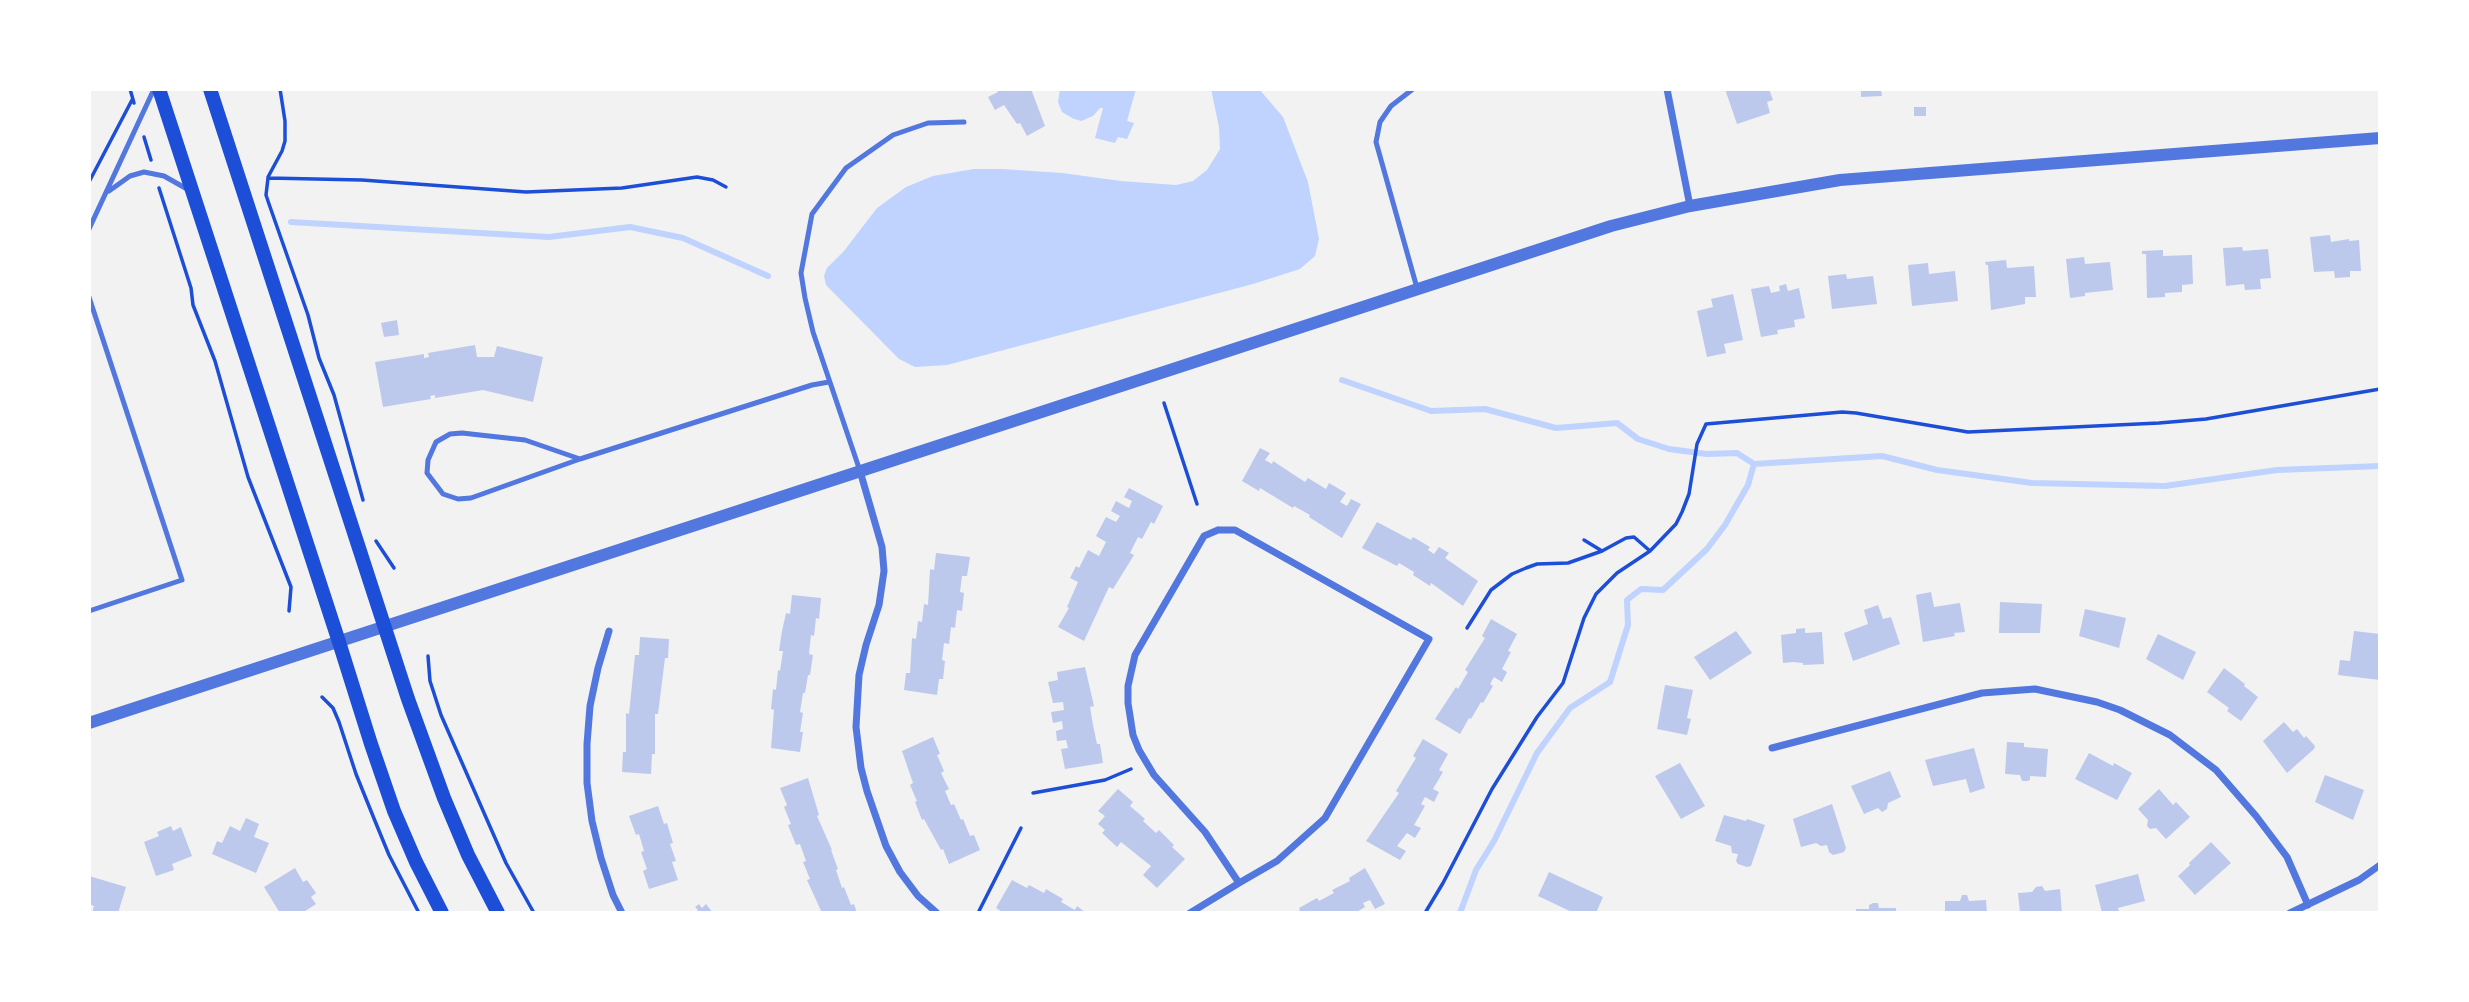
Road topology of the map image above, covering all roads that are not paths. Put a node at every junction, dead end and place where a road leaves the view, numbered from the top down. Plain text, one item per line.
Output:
1 (156, 89) edge
2 (210, 89) edge
3 (1413, 89) edge
4 (1667, 89) edge
5 (964, 122) dead end
6 (2380, 138) edge
7 (192, 191) junction
8 (106, 193) junction
9 (1690, 206) junction
10 (89, 229) edge
11 (1418, 291) junction
12 (89, 297) edge
13 (829, 382) junction
14 (580, 459) junction
15 (860, 471) junction
16 (89, 611) edge
17 (385, 626) junction
18 (609, 631) dead end
19 (339, 642) junction
20 (89, 723) edge
21 (1772, 748) dead end
22 (2380, 865) edge
23 (1239, 883) junction
24 (2308, 905) junction
25 (442, 913) edge
26 (498, 913) edge
27 (622, 913) edge
28 (937, 913) edge
29 (1190, 913) edge
30 (2290, 913) edge

1 - 7 main road
1 - 8 lane
2 - 17 main road
3 - 11 lane
4 - 9 street
5 - 13 lane
6 - 9 street
7 - 8 lane
7 - 19 main road
8 - 10 lane
9 - 11 street
11 - 15 street
12 - 16 lane
13 - 14 lane
13 - 15 lane
14 - 14 lane
15 - 17 street
15 - 28 street
17 - 19 street
17 - 26 main road
18 - 27 street
19 - 20 street
19 - 25 main road
21 - 24 street
22 - 24 street
23 - 23 street
23 - 29 street
24 - 30 street

